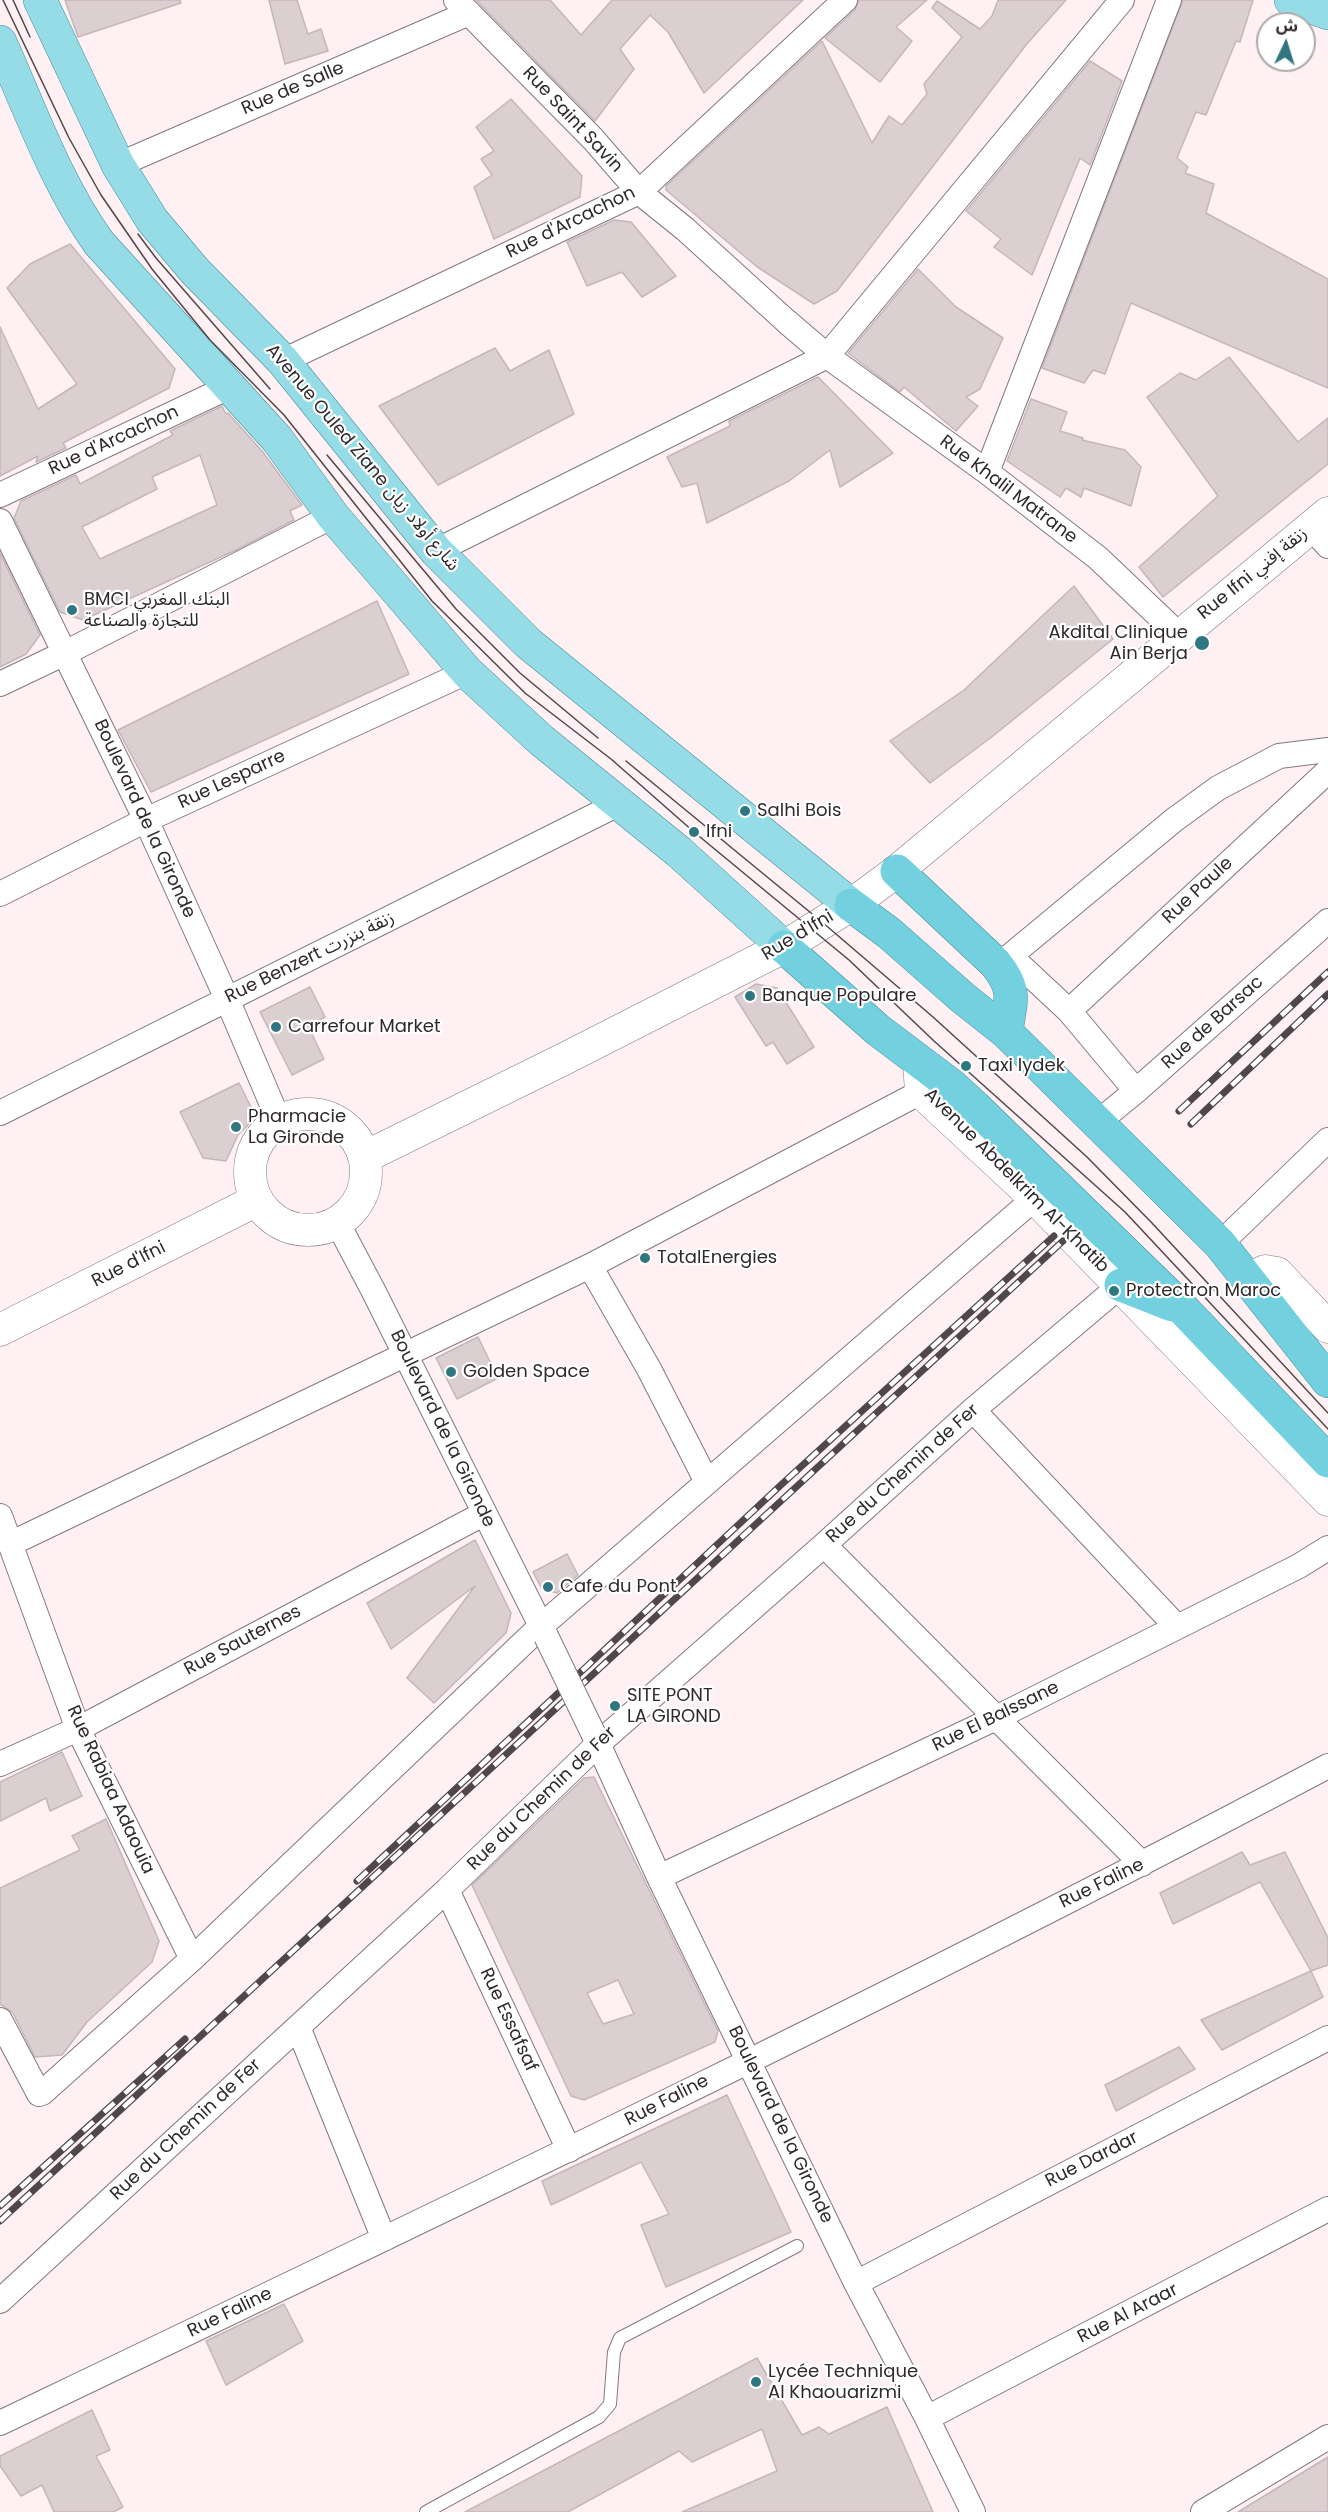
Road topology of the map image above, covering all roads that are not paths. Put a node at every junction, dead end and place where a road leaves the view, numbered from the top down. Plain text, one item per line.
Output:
1 (40, 0) edge
2 (844, 0) edge
3 (1122, 0) edge
4 (1169, 0) edge
5 (1291, 0) edge
6 (462, 6) edge
7 (1328, 13) edge
8 (0, 42) edge
9 (118, 165) junction
10 (639, 192) junction
11 (827, 356) junction
12 (283, 361) junction
13 (229, 387) junction
14 (987, 472) junction
15 (0, 495) edge
16 (333, 516) junction
17 (0, 521) edge
18 (1322, 529) edge
19 (436, 551) junction
20 (1179, 635) junction
21 (65, 653) junction
22 (467, 672) junction
23 (0, 684) edge
24 (1328, 750) edge
25 (1328, 771) edge
26 (620, 803) junction
27 (146, 820) junction
28 (897, 871) junction
29 (0, 894) edge
30 (851, 905) junction
31 (1328, 921) edge
32 (784, 946) junction
33 (1002, 960) junction
34 (227, 999) junction
35 (1069, 1011) junction
36 (1006, 1032) junction
37 (920, 1077) junction
38 (1136, 1091) junction
39 (0, 1113) edge
40 (279, 1121) junction
41 (1097, 1123) junction
42 (1328, 1140) edge
43 (365, 1157) junction
44 (1035, 1198) junction
45 (257, 1200) junction
46 (337, 1222) junction
47 (1220, 1244) junction
48 (591, 1266) junction
49 (1249, 1279) junction
50 (1121, 1285) junction
51 (1183, 1309) junction
52 (1328, 1327) edge
53 (0, 1330) edge
54 (406, 1355) junction
55 (1328, 1381) edge
56 (973, 1410) junction
57 (1328, 1461) edge
58 (707, 1482) junction
59 (1328, 1500) edge
60 (483, 1514) junction
61 (0, 1516) edge
62 (10, 1544) junction
63 (824, 1545) junction
64 (1328, 1548) edge
65 (1177, 1627) junction
66 (543, 1632) junction
67 (996, 1718) junction
68 (78, 1729) junction
69 (596, 1739) junction
70 (0, 1764) edge
71 (1328, 1766) edge
72 (1142, 1864) junction
73 (659, 1877) junction
74 (447, 1890) junction
75 (192, 1959) junction
76 (0, 2020) edge
77 (298, 2027) junction
78 (1328, 2038) edge
79 (749, 2060) junction
80 (568, 2150) junction
81 (1328, 2210) edge
82 (384, 2239) junction
83 (797, 2246) dead end
84 (856, 2283) junction
85 (0, 2301) edge
86 (927, 2418) junction
87 (0, 2423) edge
88 (1328, 2437) edge
89 (426, 2512) edge
90 (973, 2512) edge
91 (1203, 2512) edge

1 - 9 main road, Avenue Ouled Ziane شارع أولاد زيان
2 - 10 street, Rue d'Arcachon
3 - 11 street
4 - 14 street
5 - 7 main road
6 - 9 street, Rue de Salle
6 - 10 street, Rue Saint Savin
8 - 13 main road
9 - 12 main road, Avenue Ouled Ziane شارع أولاد زيان
10 - 11 street, Rue Saint Savin
10 - 12 street, Rue d'Arcachon
11 - 14 street, Rue Khalil Matrane
11 - 19 street
12 - 19 main road, Avenue Ouled Ziane شارع أولاد زيان
13 - 15 street, Rue d'Arcachon
13 - 16 main road
14 - 20 street, Rue Khalil Matrane
16 - 21 street
16 - 22 main road
17 - 21 street, Boulevard de la Gironde
18 - 20 street, Rue Ifni زنقة إفني
19 - 30 main road, Avenue Ouled Ziane شارع أولاد زيان
20 - 28 street, Rue d'Ifni
21 - 23 street
21 - 27 street, Boulevard de la Gironde
22 - 26 main road
22 - 27 street, Rue Lesparre
24 - 33 street
25 - 35 street, Rue Paule
26 - 32 main road
26 - 34 street, Rue Benzert زنقة بنزرت
27 - 29 street, Rue Lesparre
27 - 34 street, Boulevard de la Gironde
28 - 30 street, Rue d'Ifni
28 - 33 highway
30 - 32 street, Rue d'Ifni
30 - 36 highway, Avenue Ouled Ziane شارع أولاد زيان
31 - 38 street, Rue de Barsac
32 - 37 highway
32 - 43 street, Rue d'Ifni
33 - 35 street
33 - 36 highway
34 - 39 street, Rue Benzert زنقة بنزرت
34 - 40 street, Boulevard de la Gironde
35 - 38 street
36 - 41 highway, Avenue Ouled Ziane شارع أولاد زيان
37 - 44 street, Avenue Abdelkrim Al-Khatib
37 - 48 street
37 - 51 highway
38 - 41 street, Rue de Barsac
40 - 43 street
40 - 45 street
41 - 47 highway, Avenue Ouled Ziane شارع أولاد زيان
42 - 47 street
43 - 46 street
44 - 50 street, Avenue Abdelkrim Al-Khatib
44 - 58 street
45 - 46 street
45 - 53 street, Rue d'Ifni
46 - 54 street, Boulevard de la Gironde
47 - 49 highway, Avenue Ouled Ziane شارع أولاد زيان
48 - 54 street
48 - 58 street
49 - 52 street
49 - 55 highway, Avenue Ouled Ziane شارع أولاد زيان
50 - 51 highway
50 - 56 street, Rue du Chemin de Fer
50 - 59 street, Avenue Abdelkrim Al-Khatib
51 - 57 highway
54 - 60 street, Boulevard de la Gironde
54 - 62 street
56 - 63 street, Rue du Chemin de Fer
56 - 65 street
58 - 66 street
60 - 66 street, Boulevard de la Gironde
60 - 68 street, Rue Sauternes
61 - 62 street, Rue Rabiaa Adaouia
62 - 68 street, Rue Rabiaa Adaouia
63 - 67 street
63 - 69 street, Rue du Chemin de Fer
64 - 65 street, Rue El Balssane
65 - 67 street, Rue El Balssane
66 - 69 street, Boulevard de la Gironde, bridge
66 - 75 street
67 - 72 street
67 - 73 street, Rue El Balssane
68 - 70 street, Rue Sauternes
68 - 75 street, Rue Rabiaa Adaouia
69 - 73 street, Boulevard de la Gironde
69 - 74 street, Rue du Chemin de Fer
71 - 72 street, Rue Faline
72 - 79 street, Rue Faline
73 - 79 street, Boulevard de la Gironde
74 - 77 street, Rue du Chemin de Fer
74 - 80 street, Rue Essafsaf
75 - 76 street
77 - 82 street
77 - 85 street, Rue du Chemin de Fer
78 - 84 street, Rue Dardar
79 - 80 street, Rue Faline
79 - 84 street, Boulevard de la Gironde
80 - 82 street, Rue Faline
81 - 86 street, Rue Al Araar
82 - 87 street, Rue Faline
83 - 89 lane
84 - 86 street, Boulevard de la Gironde
86 - 90 street, Boulevard de la Gironde
88 - 91 street

